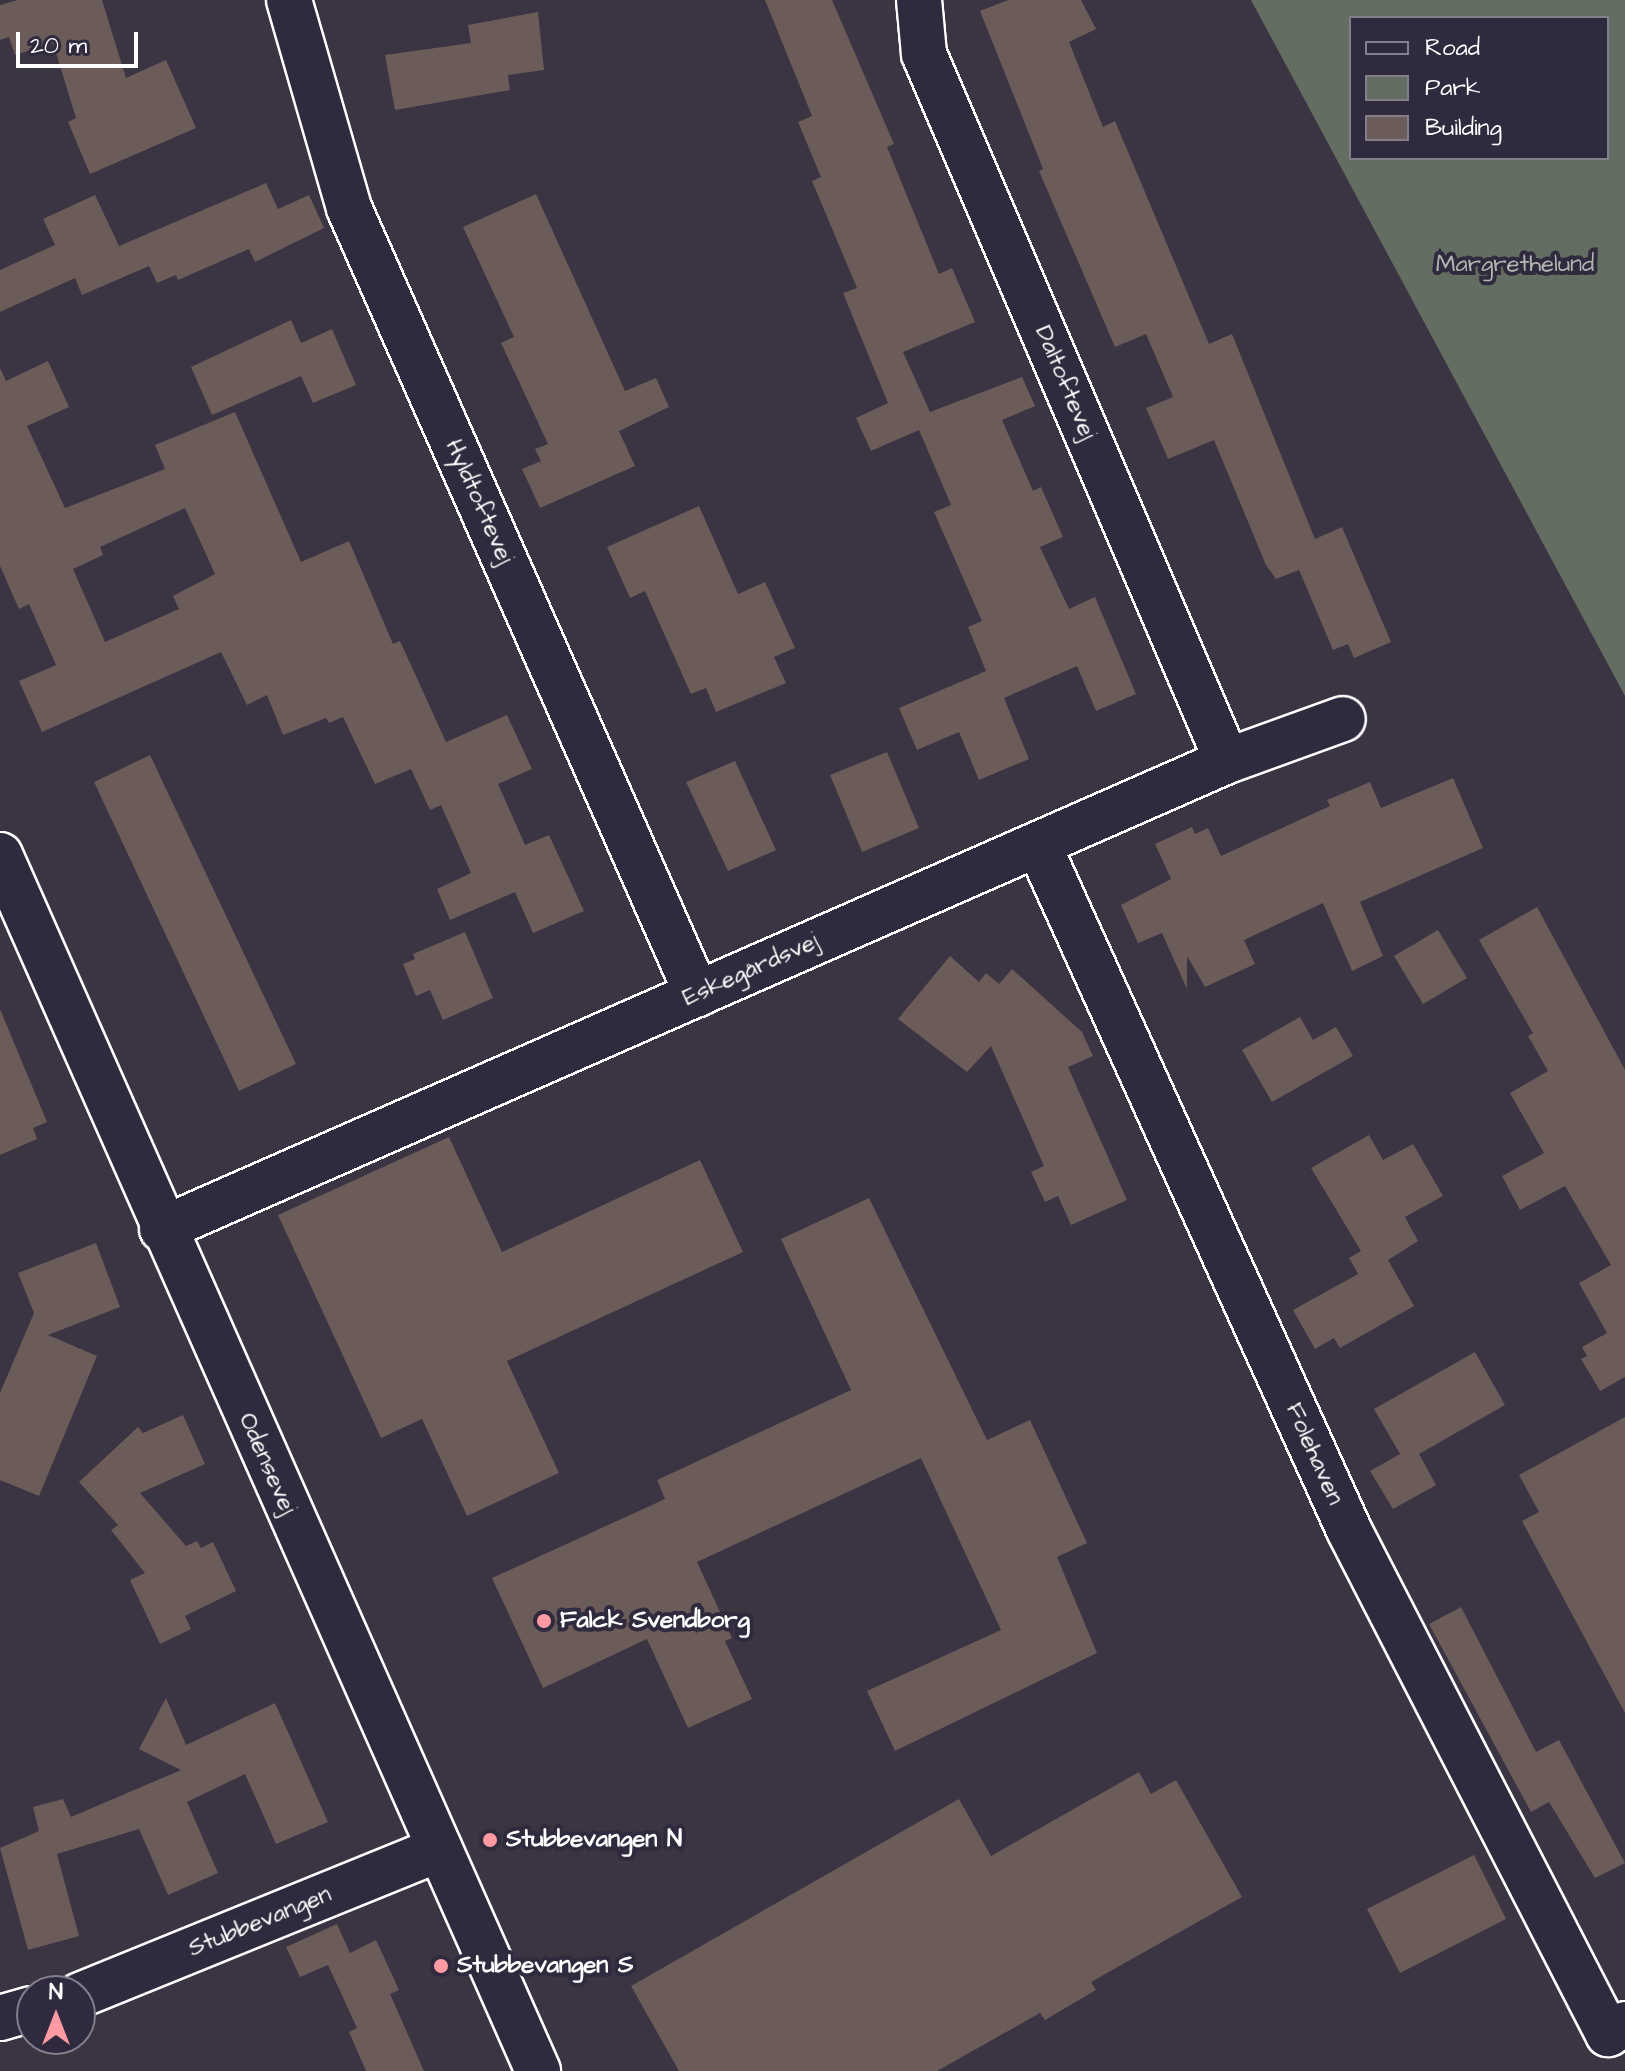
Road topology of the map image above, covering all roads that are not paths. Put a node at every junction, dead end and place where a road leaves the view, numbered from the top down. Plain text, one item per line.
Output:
1 (289, 0) edge
2 (919, 0) edge
3 (1343, 719) dead end
4 (1227, 761) junction
5 (1038, 844) junction
6 (0, 855) edge
7 (697, 994) junction
8 (162, 1229) junction
9 (439, 1849) junction
10 (96, 1988) edge
11 (1625, 2024) edge
12 (538, 2071) edge

1 - 7 street, Hyldtoftevej
2 - 4 street, Daltoftevej
3 - 4 street, Eskegårdsvej
4 - 5 street, Eskegårdsvej
5 - 7 street, Eskegårdsvej
5 - 11 street, Folehaven
6 - 8 street, Odensevej
7 - 8 street, Eskegårdsvej
8 - 9 street, Odensevej
9 - 10 street, Stubbevangen
9 - 12 street, Odensevej

